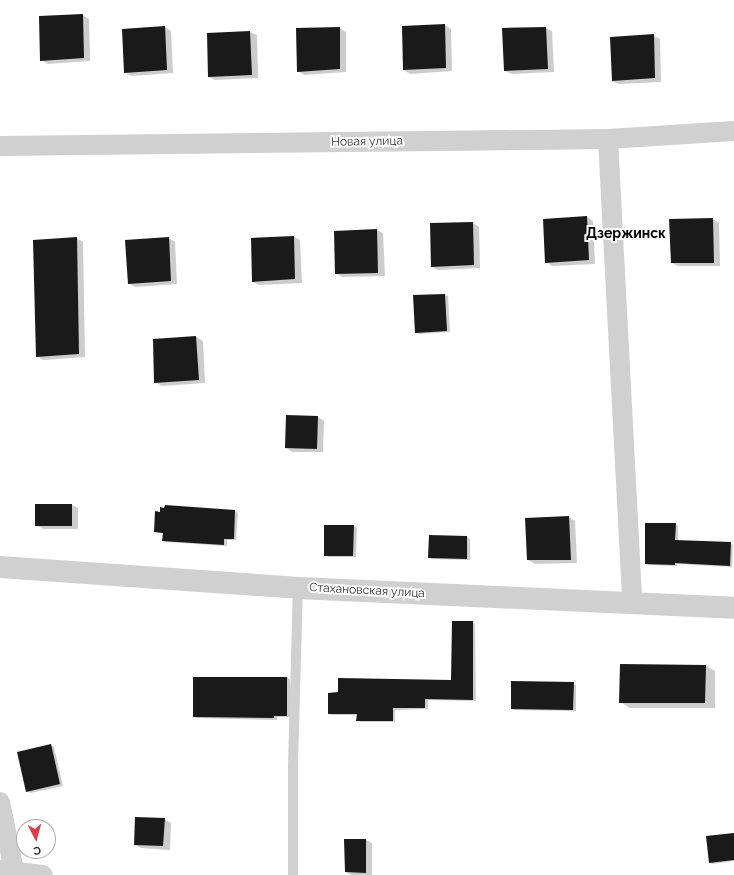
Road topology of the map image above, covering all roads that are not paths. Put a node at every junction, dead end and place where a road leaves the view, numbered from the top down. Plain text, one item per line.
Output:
1 (734, 132) edge
2 (608, 139) junction
3 (0, 146) edge
4 (0, 567) edge
5 (298, 588) junction
6 (632, 604) junction
7 (734, 608) edge
8 (0, 802) edge
9 (9, 872) edge
10 (43, 875) edge
11 (293, 875) edge

1 - 2 street, Новая улица
2 - 3 street, Новая улица
2 - 6 street
4 - 5 street, Стахановская улица
5 - 6 street, Стахановская улица
5 - 11 lane
6 - 7 street, Стахановская улица
8 - 9 street
9 - 10 street

